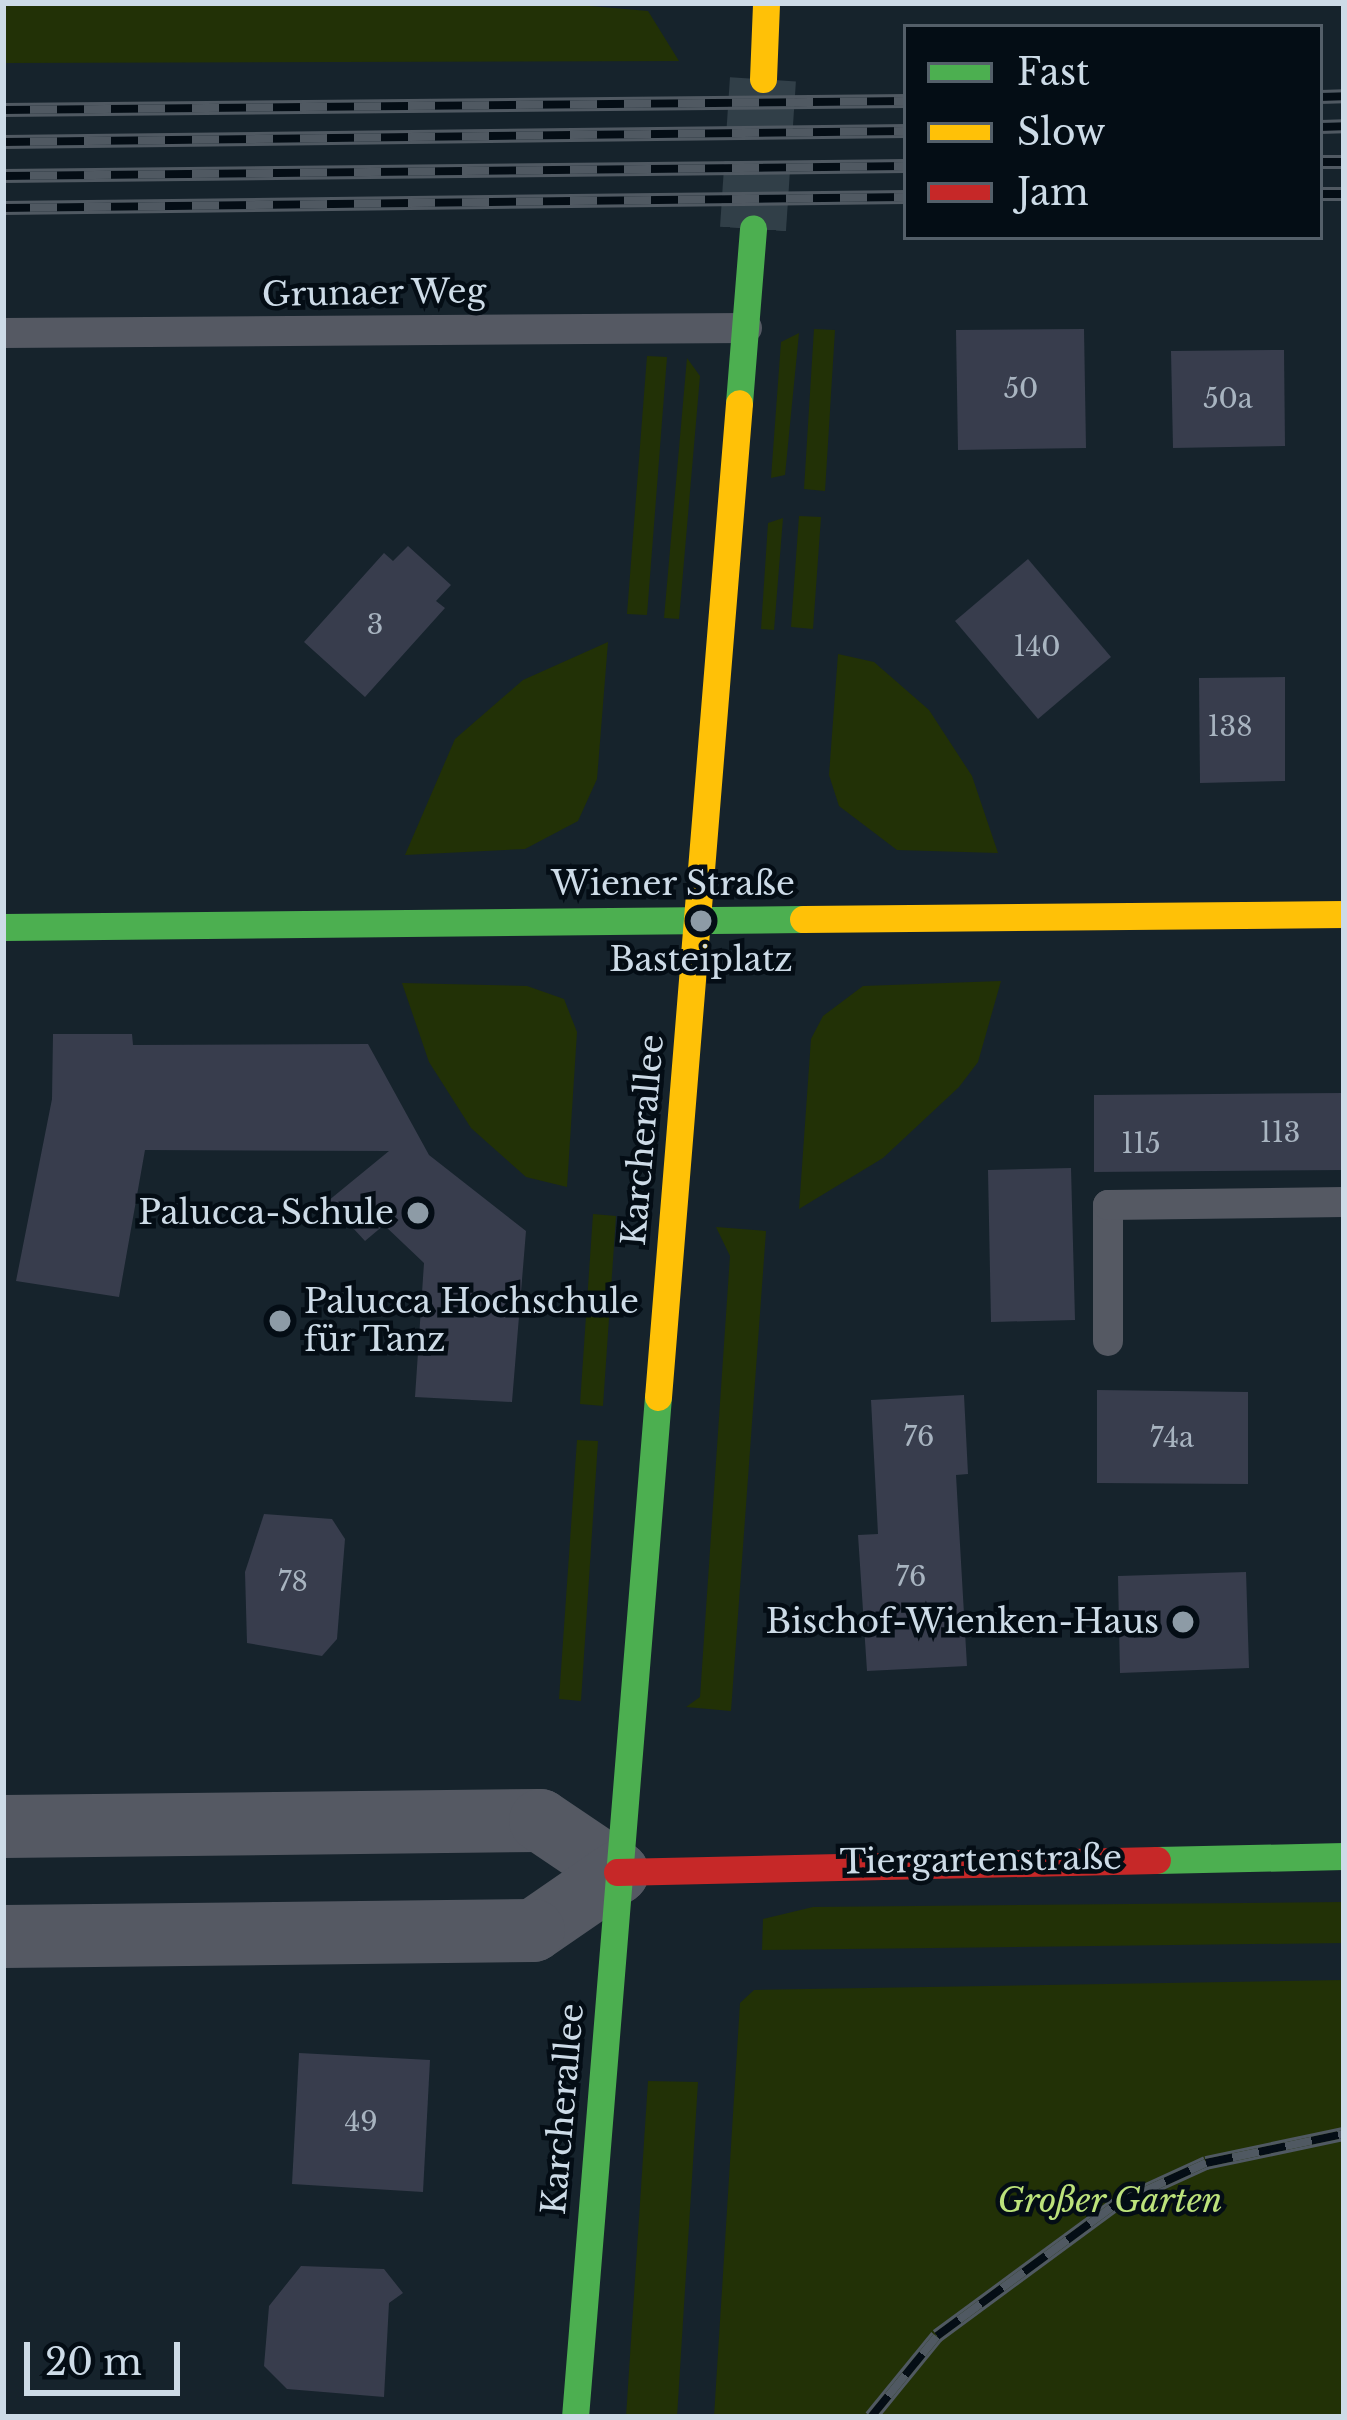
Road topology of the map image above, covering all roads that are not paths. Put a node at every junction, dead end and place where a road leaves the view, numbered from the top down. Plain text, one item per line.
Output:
1 (766, 3) edge
2 (763, 79) tunnel mouth
3 (753, 229) tunnel mouth
4 (747, 328) junction
5 (3, 333) edge
6 (1344, 914) edge
7 (698, 921) junction
8 (3, 927) edge
9 (1344, 1202) edge
10 (1108, 1341) dead end
11 (3, 1826) edge
12 (1344, 1856) edge
13 (617, 1872) junction
14 (3, 1936) edge
15 (575, 2417) edge

1 - 2 street
3 - 4 street, Karcherallee
4 - 5 lane, Grunaer Weg
4 - 7 street, Karcherallee
6 - 7 street, Wiener Straße
7 - 8 street, Wiener Straße
7 - 13 street, Karcherallee
9 - 10 lane
11 - 13 street
12 - 13 street, Tiergartenstraße
13 - 14 street
13 - 15 street, Karcherallee

